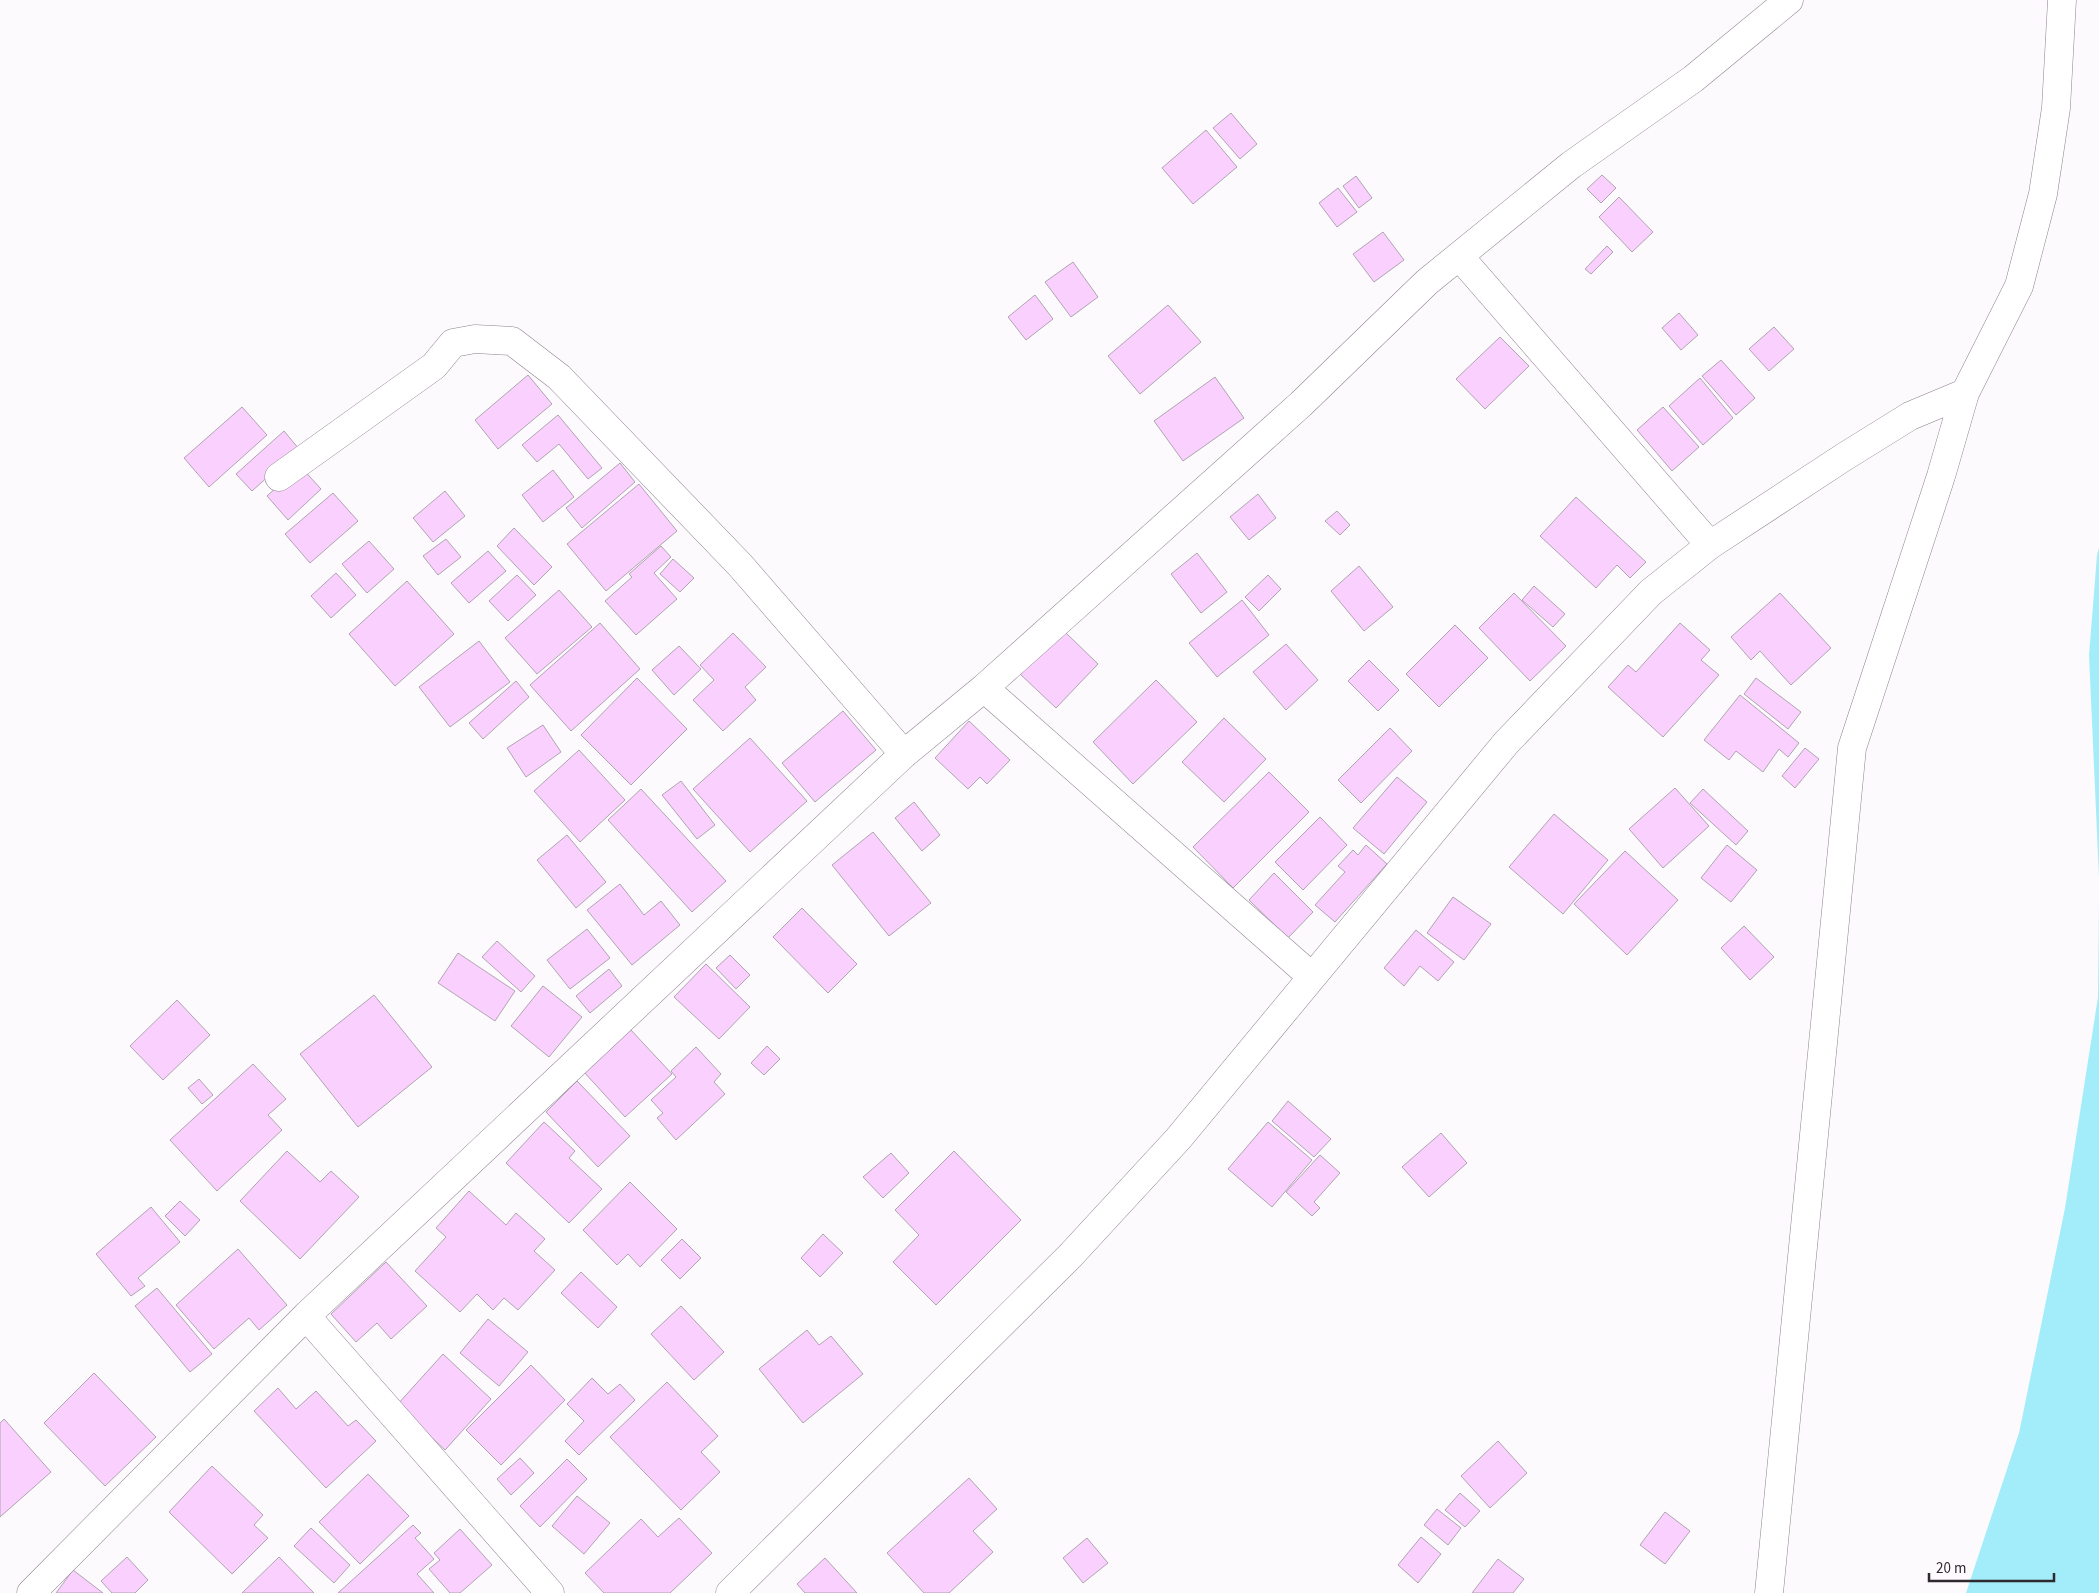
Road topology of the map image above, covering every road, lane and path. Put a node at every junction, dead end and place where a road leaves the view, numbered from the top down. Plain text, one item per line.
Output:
1 (1789, 0) edge
2 (2062, 0) edge
3 (1459, 256) junction
4 (1965, 393) junction
5 (279, 477) dead end
6 (1710, 545) junction
7 (984, 688) junction
8 (904, 754) junction
9 (1312, 976) junction
10 (306, 1316) junction
11 (31, 1593) edge
12 (550, 1593) edge
13 (730, 1593) edge
14 (1770, 1593) edge

1 - 3 street
2 - 4 street
3 - 6 street
3 - 7 street
4 - 6 street
4 - 14 street
5 - 8 street
6 - 9 street
7 - 8 street
7 - 9 street
8 - 10 street
9 - 13 street
10 - 11 street
10 - 12 street

